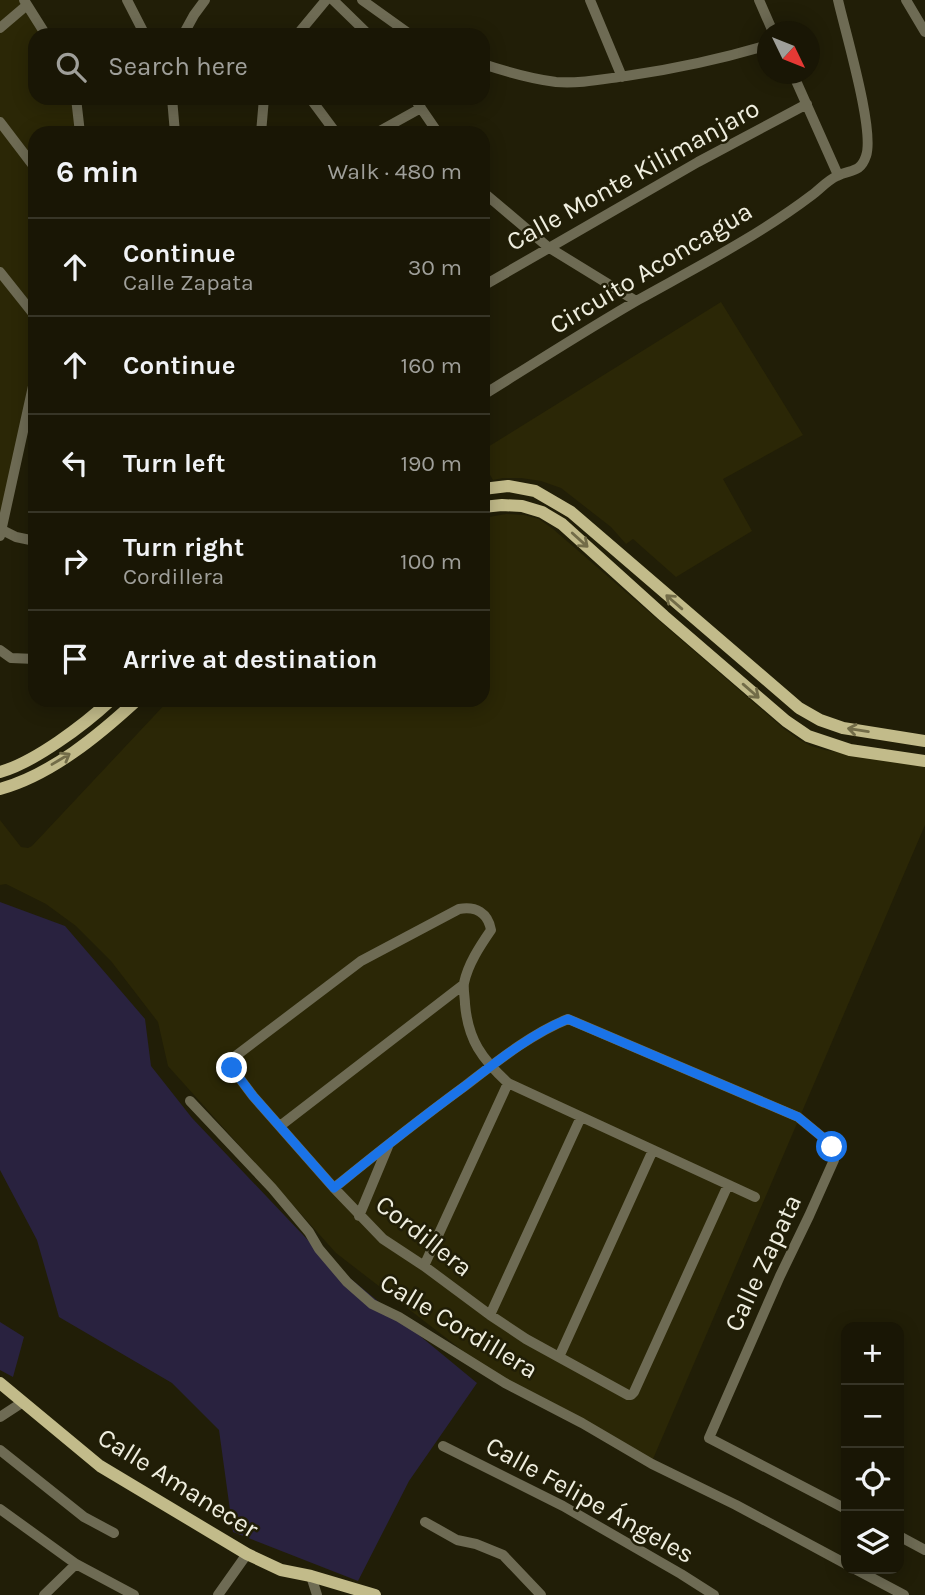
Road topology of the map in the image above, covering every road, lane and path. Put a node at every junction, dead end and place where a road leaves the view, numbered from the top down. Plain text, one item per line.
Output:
1 (127, 0) edge
2 (205, 0) edge
3 (326, 0) edge
4 (333, 0) edge
5 (362, 0) edge
6 (590, 0) edge
7 (760, 0) edge
8 (838, 0) edge
9 (906, 0) edge
10 (25, 3) edge
11 (769, 21) edge
12 (41, 28) edge
13 (141, 28) edge
14 (187, 28) edge
15 (303, 28) edge
16 (362, 28) edge
17 (401, 28) edge
18 (0, 29) edge
19 (925, 32) edge
20 (757, 48) edge
21 (490, 66) edge
22 (622, 77) junction
23 (798, 84) edge
24 (807, 104) junction
25 (77, 105) edge
26 (173, 105) edge
27 (263, 105) edge
28 (315, 105) edge
29 (419, 105) edge
30 (421, 108) junction
31 (0, 122) edge
32 (79, 126) edge
33 (174, 126) edge
34 (262, 126) edge
35 (331, 126) edge
36 (389, 126) edge
37 (433, 126) edge
38 (28, 158) edge
39 (838, 175) junction
40 (490, 198) edge
41 (548, 247) junction
42 (0, 272) edge
43 (490, 282) edge
44 (636, 301) junction
45 (28, 307) edge
46 (490, 391) edge
47 (28, 409) edge
48 (490, 488) edge
49 (490, 506) edge
50 (1, 532) edge
51 (28, 540) edge
52 (0, 650) edge
53 (28, 659) edge
54 (104, 707) edge
55 (129, 707) edge
56 (925, 741) edge
57 (925, 761) edge
58 (0, 772) edge
59 (0, 789) edge
60 (463, 985) junction
61 (490, 1067) junction
62 (508, 1083) junction
63 (190, 1101) dead end
64 (581, 1116) junction
65 (280, 1126) junction
66 (390, 1142) junction
67 (653, 1150) junction
68 (728, 1185) junction
69 (334, 1188) junction
70 (755, 1197) dead end
71 (359, 1216) junction
72 (424, 1266) junction
73 (490, 1315) junction
74 (559, 1357) junction
75 (0, 1382) edge
76 (23, 1402) junction
77 (0, 1417) edge
78 (443, 1446) dead end
79 (0, 1450) edge
80 (841, 1506) edge
81 (0, 1509) edge
82 (11, 1517) junction
83 (425, 1522) dead end
84 (0, 1525) edge
85 (114, 1533) dead end
86 (904, 1539) edge
87 (925, 1550) edge
88 (247, 1554) junction
89 (841, 1561) edge
90 (76, 1564) junction
91 (864, 1574) edge
92 (311, 1576) junction
93 (44, 1595) edge
94 (134, 1595) edge
95 (218, 1595) edge
96 (317, 1595) edge
97 (375, 1595) edge
98 (541, 1595) edge
99 (713, 1595) edge
100 (904, 1595) edge

1 - 13 street
2 - 14 street
3 - 15 street
4 - 16 street
5 - 17 street
6 - 22 street
7 - 11 street
8 - 39 street, Circuito Aconcagua
9 - 19 street
10 - 12 street
10 - 18 street
20 - 22 street
21 - 22 street
23 - 24 street
24 - 39 street
24 - 41 street, Calle Monte Kilimanjaro
25 - 32 street
26 - 33 street
27 - 34 street
28 - 35 street
29 - 30 street
30 - 36 street
30 - 37 street
31 - 38 street
39 - 44 street, Circuito Aconcagua
40 - 41 street
41 - 43 street, Calle Monte Kilimanjaro
41 - 44 street
42 - 45 street
44 - 46 street, Circuito Aconcagua
47 - 50 street
56 -> 48 main road
49 -> 57 main road
50 - 51 street
52 - 53 street
54 - 58 main road
59 -> 55 main road
60 - 61 street
60 - 65 street
60 - 65 street, Cordillera
61 - 62 street
61 - 66 street
61 - 80 street, Calle Zapata
62 - 64 street
62 - 72 street
63 - 89 street, Calle Cordillera
64 - 67 street
64 - 73 street
65 - 69 street, Cordillera
66 - 69 street
66 - 71 street
67 - 68 street
67 - 74 street
68 - 70 street
68 - 74 street, Cordillera
69 - 71 street, Cordillera
71 - 72 street, Cordillera
72 - 73 street, Cordillera
73 - 74 street, Cordillera
75 - 76 main road, Calle Amanecer
76 - 77 street
76 - 88 main road, Calle Amanecer
78 - 99 street, Calle Felipe Ángeles
79 - 85 street
81 - 82 street
82 - 84 street
82 - 90 street
83 - 98 street
86 - 87 street
88 - 92 main road, Calle Amanecer
88 - 95 street
90 - 93 street
90 - 94 street
91 - 100 street
92 - 96 street
92 - 97 main road, Calle Amanecer

